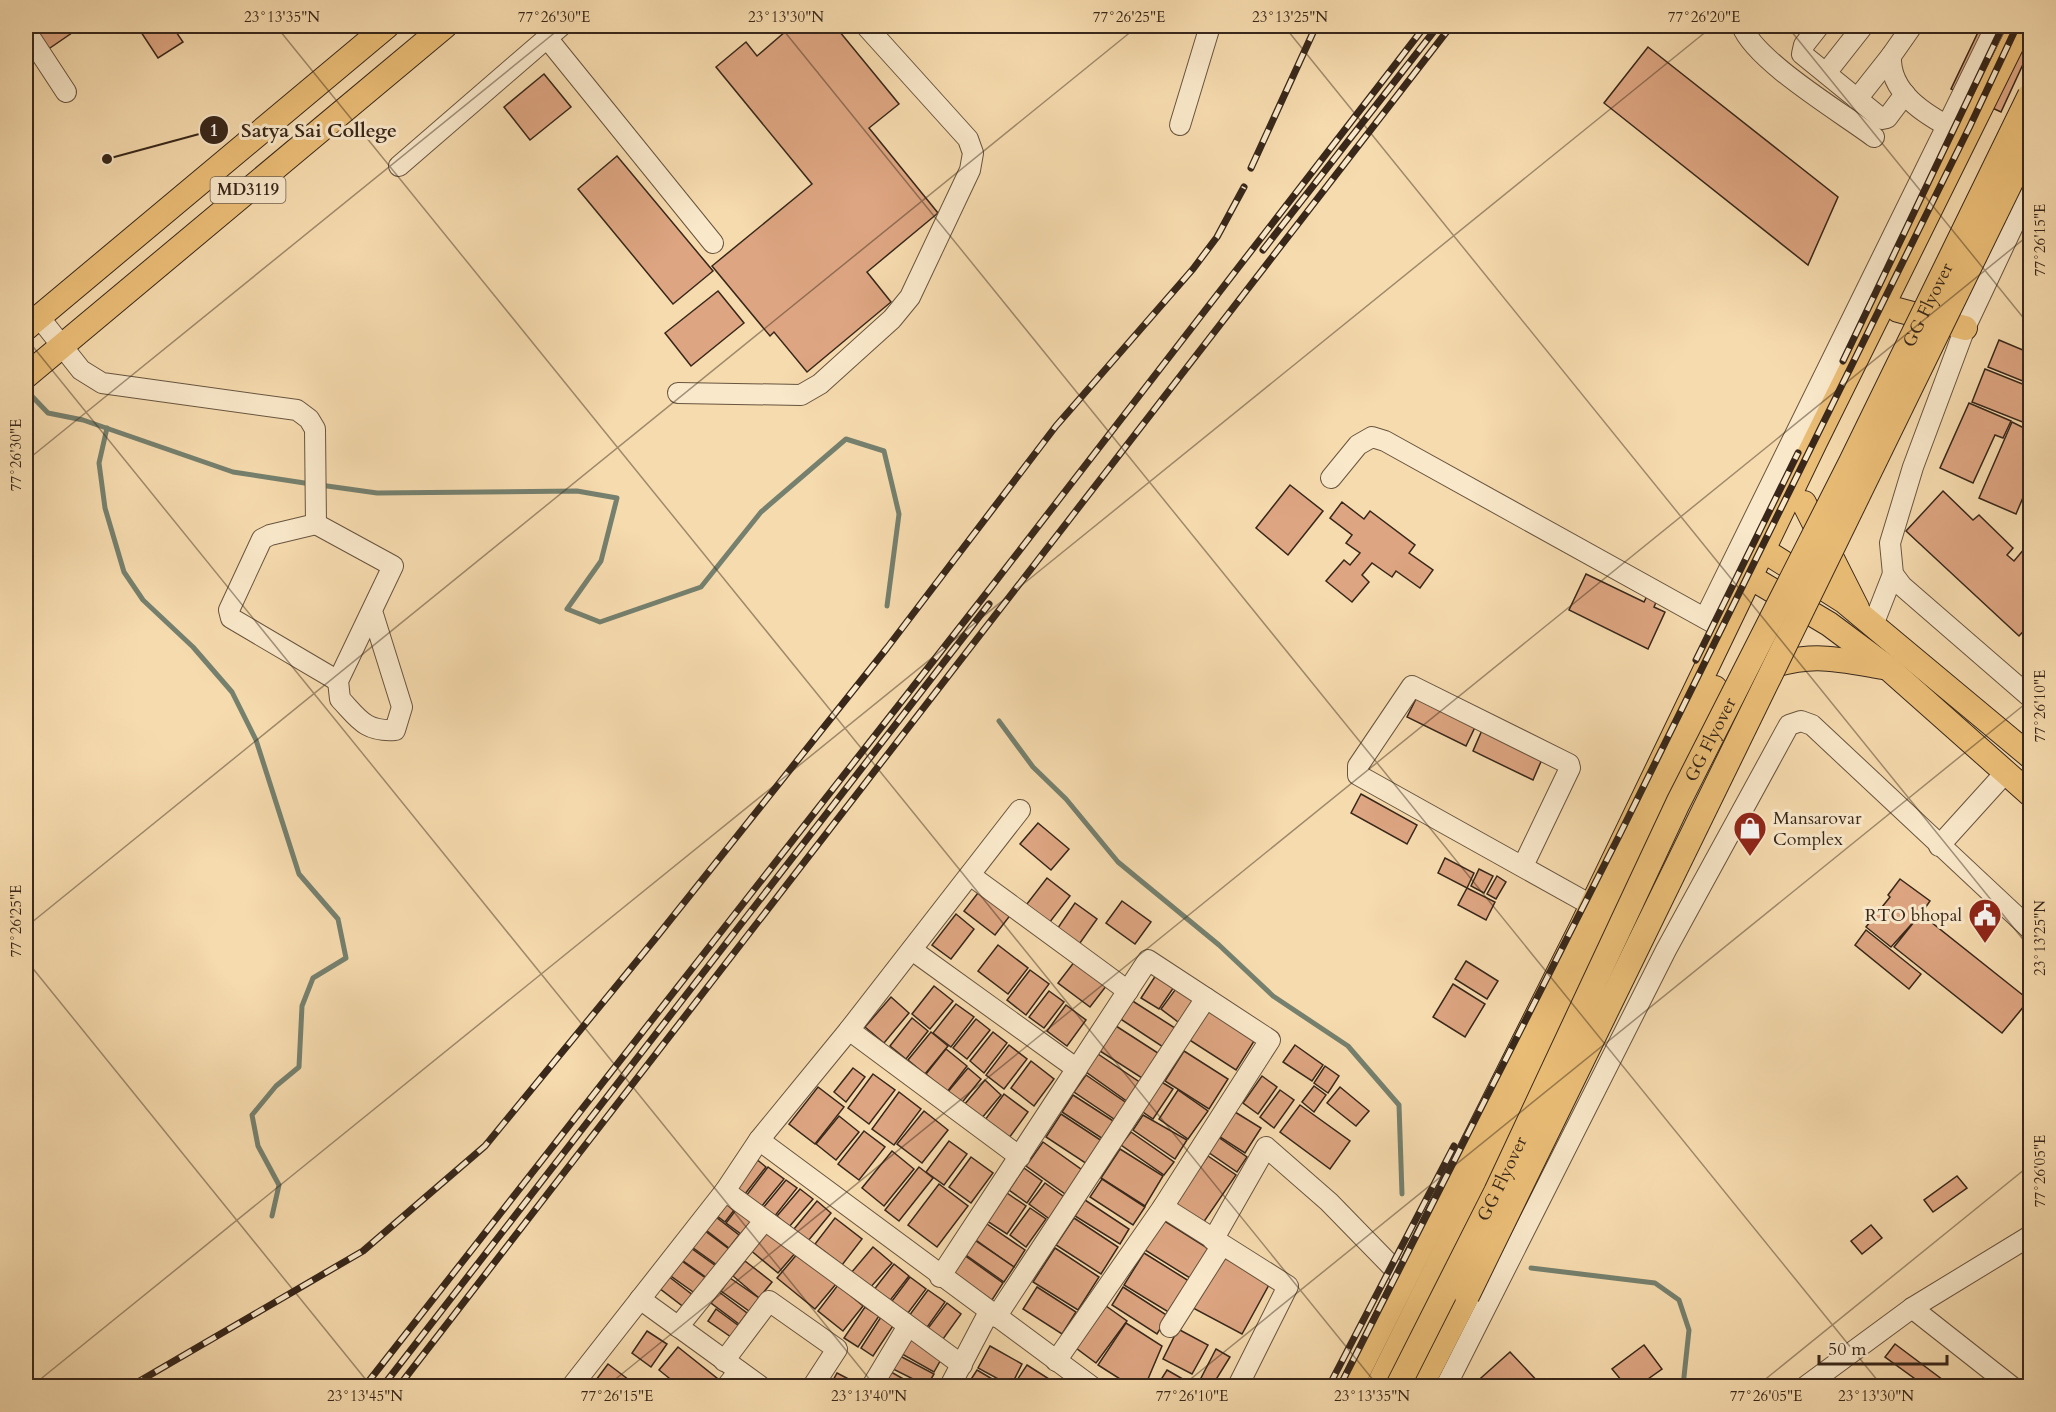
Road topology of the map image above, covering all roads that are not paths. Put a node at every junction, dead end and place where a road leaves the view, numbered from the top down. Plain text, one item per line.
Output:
1 (387, 26) edge
2 (445, 26) edge
3 (866, 26) edge
4 (1210, 26) edge
5 (1742, 26) edge
6 (1819, 26) edge
7 (1863, 26) edge
8 (1912, 26) edge
9 (1996, 26) edge
10 (2021, 26) edge
11 (26, 31) edge
12 (554, 32) edge
13 (2031, 34) edge
14 (1891, 56) junction
15 (1826, 73) junction
16 (66, 92) dead end
17 (1905, 94) junction
18 (2031, 95) edge
19 (1857, 99) junction
20 (1180, 125) dead end
21 (1946, 125) junction
22 (1968, 136) junction
23 (1874, 137) dead end
24 (2031, 143) edge
25 (399, 166) dead end
26 (2031, 190) edge
27 (712, 243) dead end
28 (1898, 310) junction
29 (33, 322) edge
30 (1965, 328) junction
31 (56, 350) junction
32 (26, 376) edge
33 (678, 393) dead end
34 (1331, 478) dead end
35 (1804, 503) junction
36 (317, 517) junction
37 (1770, 554) junction
38 (1893, 574) junction
39 (1757, 581) junction
40 (372, 611) junction
41 (1867, 620) junction
42 (1715, 624) junction
43 (1888, 668) junction
44 (338, 681) junction
45 (1715, 688) junction
46 (2031, 697) edge
47 (2031, 756) edge
48 (2006, 772) junction
49 (2031, 794) edge
50 (1020, 810) dead end
51 (1939, 846) junction
52 (1523, 866) junction
53 (970, 875) junction
54 (1591, 905) junction
55 (2031, 929) edge
56 (912, 950) junction
57 (1128, 991) junction
58 (1206, 998) junction
59 (849, 1030) junction
60 (1077, 1069) junction
61 (759, 1140) junction
62 (1020, 1157) junction
63 (725, 1191) junction
64 (1163, 1208) junction
65 (764, 1221) junction
66 (2031, 1236) edge
67 (1217, 1243) junction
68 (940, 1277) junction
69 (1405, 1280) junction
70 (640, 1299) junction
71 (1912, 1308) junction
72 (992, 1314) junction
73 (908, 1326) junction
74 (678, 1327) junction
75 (1170, 1327) dead end
76 (1056, 1360) junction
77 (962, 1365) junction
78 (730, 1373) edge
79 (572, 1386) edge
80 (760, 1386) edge
81 (813, 1386) edge
82 (872, 1386) edge
83 (950, 1386) edge
84 (1091, 1386) edge
85 (1238, 1386) edge
86 (1352, 1386) edge
87 (1378, 1386) edge
88 (1398, 1386) edge
89 (1421, 1386) edge
90 (1446, 1386) edge
91 (1806, 1386) edge
92 (2011, 1386) edge

1 - 29 main road, MD3119
2 - 31 main road, MD3119
3 - 33 street
4 - 20 street
5 - 23 street
6 - 15 street
7 - 15 street
8 - 14 street
9 - 21 street
10 - 22 main road
11 - 16 street
12 - 25 street
12 - 27 street
13 - 28 main road
14 - 17 street
14 - 19 street
15 - 19 street
17 - 19 street
17 - 21 street
18 - 88 main road, GG Flyover, bridge
21 - 22 street
21 - 42 street
22 - 37 main road
24 - 89 main road, GG Flyover, bridge
26 - 30 street
28 - 30 main road
28 - 35 main road
29 - 31 street
30 - 38 street
31 - 32 main road, MD3119
31 - 36 street
34 - 42 street
35 - 37 main road
35 - 41 main road
36 - 40 street
36 - 44 street
37 - 39 main road
37 - 41 main road
38 - 41 street
38 - 46 street
39 - 42 main road
39 - 43 main road
39 - 45 main road
40 - 44 street
40 - 44 street
41 - 47 main road
42 - 54 main road
43 - 45 main road
43 - 48 main road
45 - 87 main road
48 - 49 main road
48 - 51 street
50 - 53 street
51 - 55 street
51 - 90 street
52 - 52 street
52 - 54 street
53 - 56 street
53 - 57 street
54 - 69 main road
56 - 59 street
56 - 60 street
57 - 58 street
57 - 60 street
58 - 64 street
58 - 72 street
59 - 61 street
59 - 62 street
60 - 62 street
61 - 63 street
61 - 68 street
62 - 68 street
63 - 65 street
63 - 70 street
64 - 67 street
64 - 76 street
65 - 73 street
65 - 74 street
66 - 71 street
67 - 69 street
67 - 75 street
67 - 85 street
68 - 72 street
69 - 86 main road
70 - 74 street
70 - 79 street
71 - 91 street
71 - 92 street
72 - 76 street
72 - 77 street
73 - 77 street
73 - 82 street
74 - 78 street
76 - 84 street
77 - 83 street
78 - 80 street
78 - 81 street

